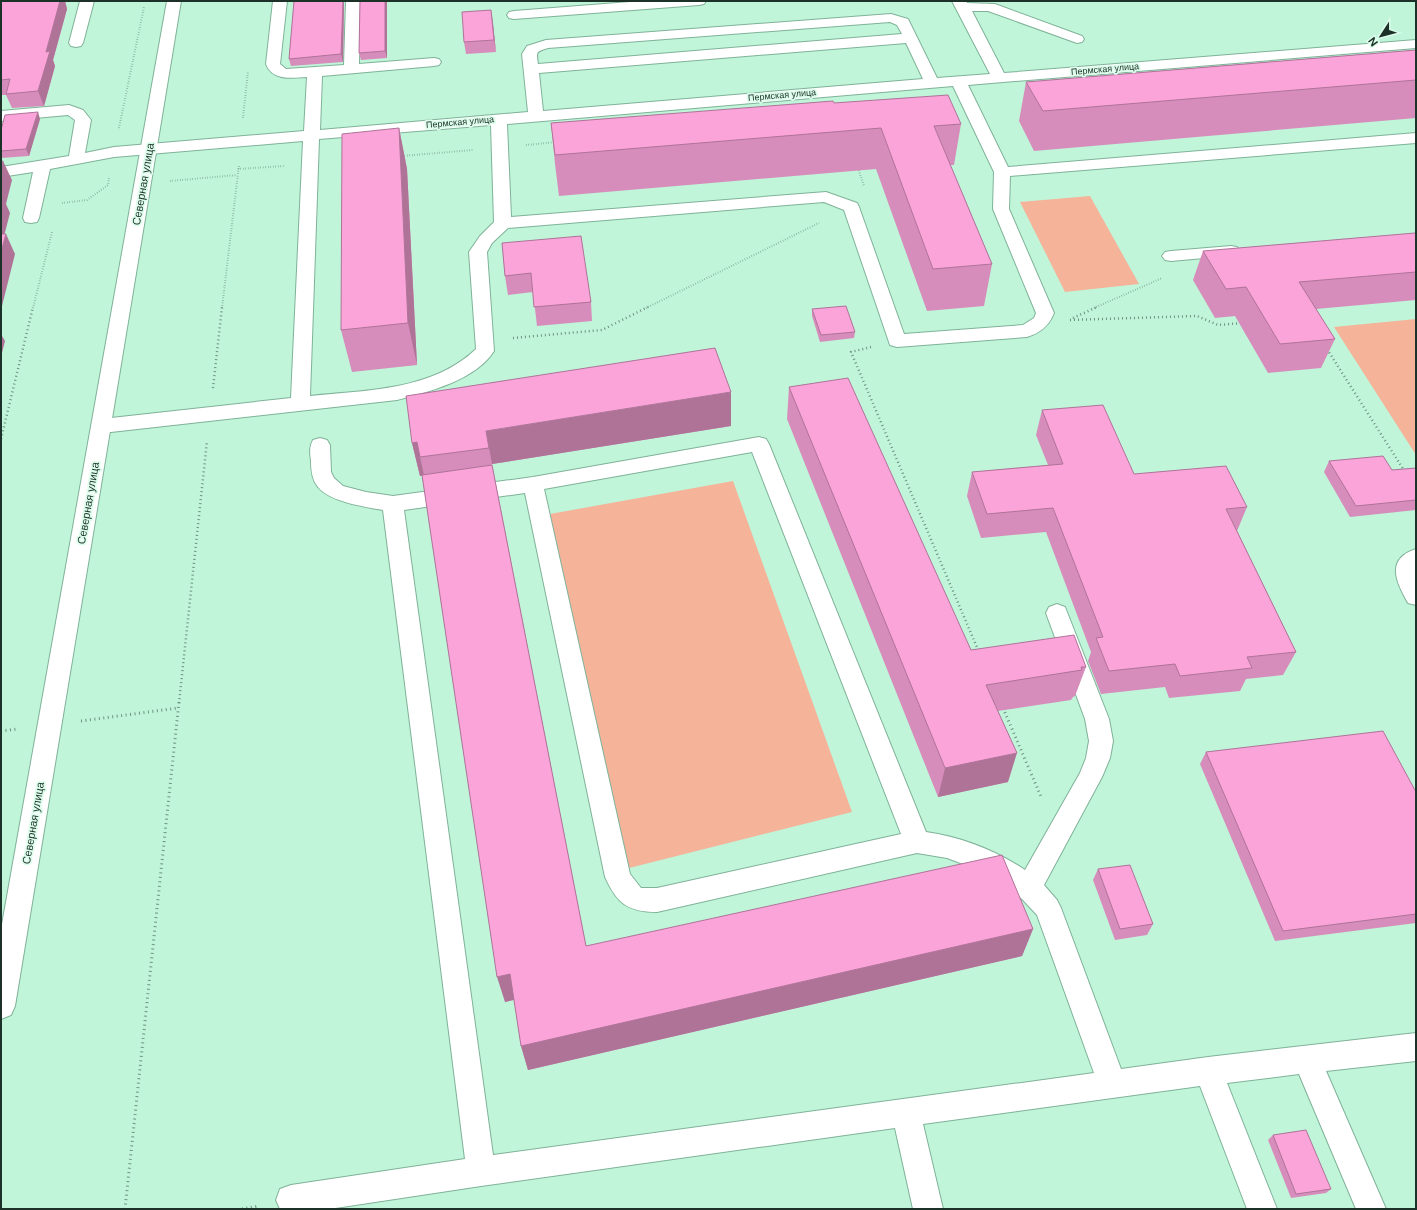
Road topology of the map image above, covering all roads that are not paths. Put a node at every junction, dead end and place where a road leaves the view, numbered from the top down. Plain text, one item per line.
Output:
1 (87, 1) edge
2 (174, 1) edge
3 (280, 1) edge
4 (353, 1) edge
5 (699, 1) edge
6 (632, 4) edge
7 (961, 4) edge
8 (514, 15) dead end
9 (910, 38) junction
10 (1077, 39) dead end
11 (76, 43) dead end
12 (1416, 44) edge
13 (434, 62) dead end
14 (351, 69) junction
15 (530, 69) junction
16 (315, 72) junction
17 (999, 77) junction
18 (958, 80) junction
19 (932, 83) junction
20 (1, 116) edge
21 (536, 116) junction
22 (499, 119) junction
23 (311, 135) junction
24 (1416, 138) edge
25 (149, 149) junction
26 (76, 159) junction
27 (43, 165) junction
28 (1, 172) edge
29 (1002, 172) junction
30 (31, 218) dead end
31 (503, 223) junction
32 (1250, 250) edge
33 (1171, 256) road end
34 (300, 404) junction
35 (102, 426) junction
36 (320, 445) dead end
37 (533, 484) junction
38 (393, 504) junction
39 (1416, 557) edge
40 (1416, 597) edge
41 (1057, 613) dead end
42 (917, 842) junction
43 (1029, 888) junction
44 (1, 1006) edge
45 (1416, 1047) edge
46 (1307, 1060) junction
47 (1208, 1071) junction
48 (1113, 1085) junction
49 (906, 1113) junction
50 (481, 1171) junction
51 (292, 1200) dead end
52 (928, 1209) edge
53 (1262, 1209) edge
54 (1371, 1209) edge

1 - 11 street
2 - 25 street, Северная улица
3 - 16 street
4 - 14 street
5 - 6 street
6 - 8 street
7 - 10 street
7 - 17 street
9 - 15 street
9 - 15 street
9 - 19 street
12 - 17 street, Пермская улица
13 - 14 street
14 - 16 street
15 - 21 street
16 - 23 street
17 - 18 street, Пермская улица
18 - 19 street, Пермская улица
18 - 29 street
19 - 21 street, Пермская улица
20 - 26 street
21 - 22 street, Пермская улица
22 - 23 street, Пермская улица
22 - 31 street
23 - 25 street, Пермская улица
23 - 34 street
24 - 29 street
25 - 26 street, Пермская улица
25 - 35 street, Северная улица
26 - 27 street, Пермская улица
27 - 28 street, Пермская улица
27 - 30 street
29 - 31 street
31 - 34 street
32 - 33 street
34 - 35 street
35 - 44 street, Северная улица
36 - 38 street
37 - 38 street
37 - 42 street
37 - 42 street
38 - 50 street
39 - 40 street
41 - 43 street
42 - 43 street
43 - 48 street
45 - 46 street
46 - 47 street
46 - 54 street
47 - 48 street
47 - 53 street
48 - 49 street
49 - 50 street
49 - 52 street
50 - 51 street

